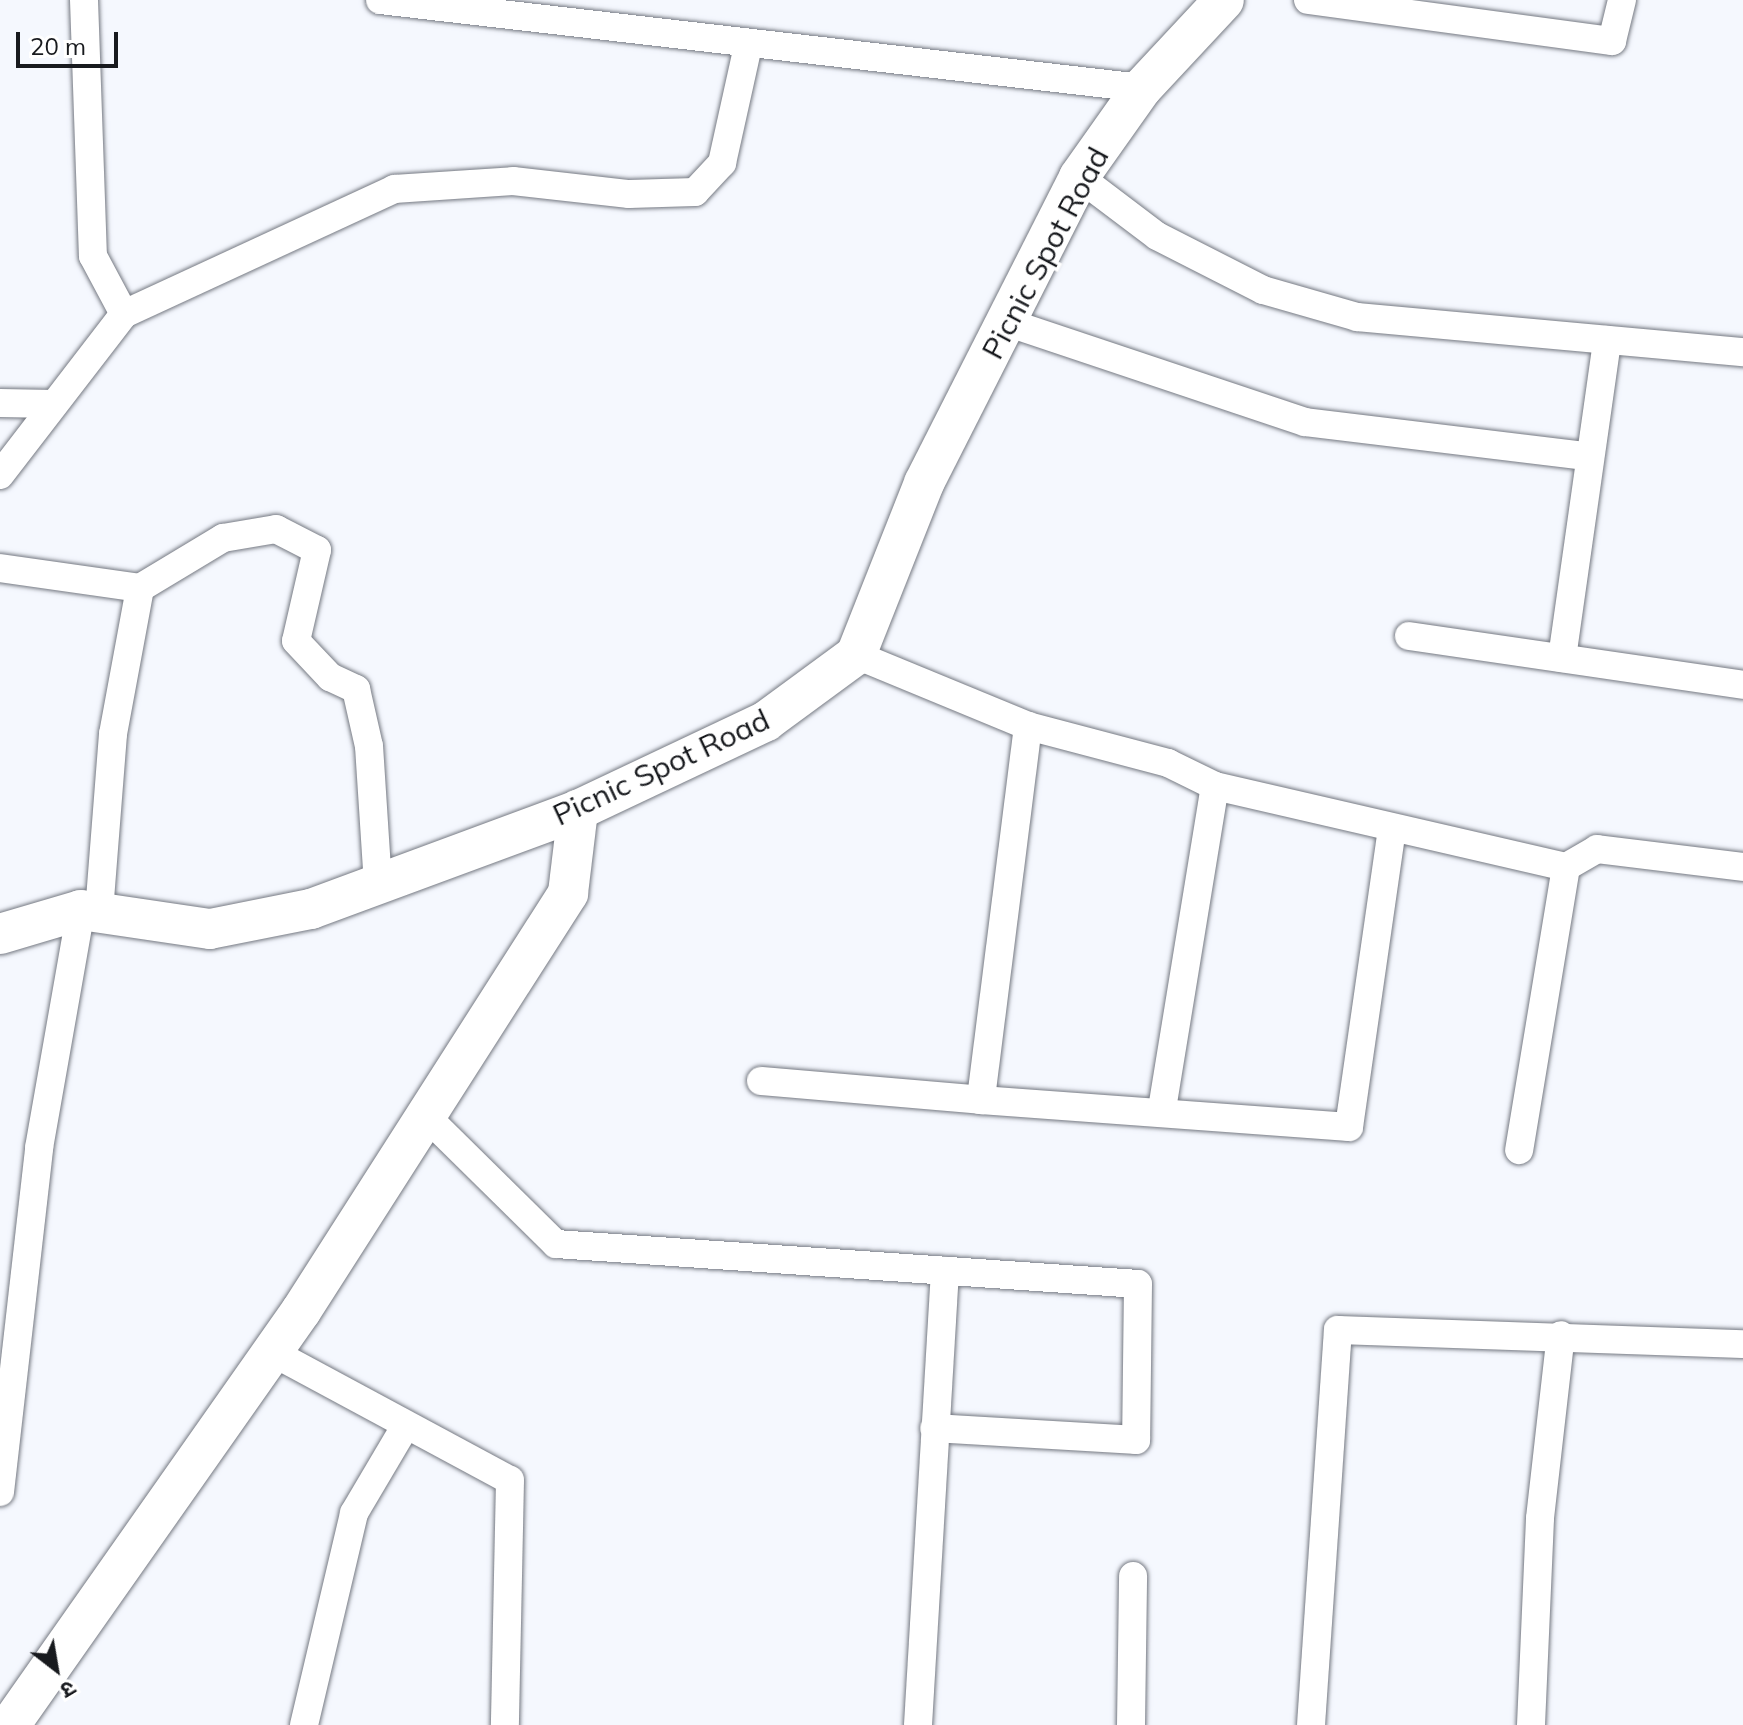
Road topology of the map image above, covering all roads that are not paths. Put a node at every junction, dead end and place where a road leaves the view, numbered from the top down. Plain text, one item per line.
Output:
1 (84, 0) edge
2 (380, 0) edge
3 (1224, 0) edge
4 (1308, 0) edge
5 (1622, 0) edge
6 (748, 46) junction
7 (1142, 88) junction
8 (1079, 177) junction
9 (124, 314) junction
10 (1006, 322) junction
11 (1607, 340) junction
12 (1743, 352) edge
13 (0, 403) edge
14 (54, 404) junction
15 (1587, 456) junction
16 (0, 475) edge
17 (0, 568) edge
18 (140, 588) junction
19 (1409, 636) dead end
20 (856, 655) junction
21 (1562, 658) junction
22 (1743, 685) edge
23 (1028, 726) junction
24 (1215, 786) junction
25 (578, 810) junction
26 (1392, 829) junction
27 (1566, 867) junction
28 (1743, 867) edge
29 (378, 884) junction
30 (90, 911) junction
31 (0, 934) edge
32 (761, 1081) dead end
33 (981, 1100) junction
34 (1162, 1109) junction
35 (426, 1116) junction
36 (1519, 1150) dead end
37 (945, 1271) junction
38 (1561, 1335) junction
39 (1743, 1344) edge
40 (270, 1351) junction
41 (406, 1425) junction
42 (934, 1428) junction
43 (0, 1492) edge
44 (1133, 1576) dead end
45 (10, 1725) edge
46 (304, 1725) edge
47 (505, 1725) edge
48 (918, 1725) edge
49 (1131, 1725) edge
50 (1311, 1725) edge
51 (1531, 1725) edge

1 - 9 street
2 - 6 street
3 - 7 street, Picnic Spot Road
4 - 5 street
6 - 7 street
6 - 9 street
7 - 8 street, Picnic Spot Road
8 - 10 street, Picnic Spot Road
8 - 11 street
9 - 14 street
10 - 15 street
10 - 20 street, Picnic Spot Road
11 - 12 street
11 - 15 street
13 - 14 street
14 - 16 street
15 - 21 street
17 - 18 street
18 - 29 street
18 - 30 street
19 - 21 street
20 - 23 street
20 - 25 street, Picnic Spot Road
21 - 22 street
23 - 24 street
23 - 33 street
24 - 26 street
24 - 34 street
25 - 29 street, Picnic Spot Road
25 - 35 street
26 - 27 street
26 - 34 street
27 - 28 street
27 - 36 street
29 - 30 street, Picnic Spot Road
30 - 31 street, Picnic Spot Road
30 - 43 street
32 - 33 street
33 - 34 street
35 - 37 street
35 - 40 street
37 - 42 street
37 - 42 street
38 - 39 street
38 - 50 street
38 - 51 street
40 - 41 street
40 - 45 street
41 - 46 street
41 - 47 street
42 - 48 street
44 - 49 street

